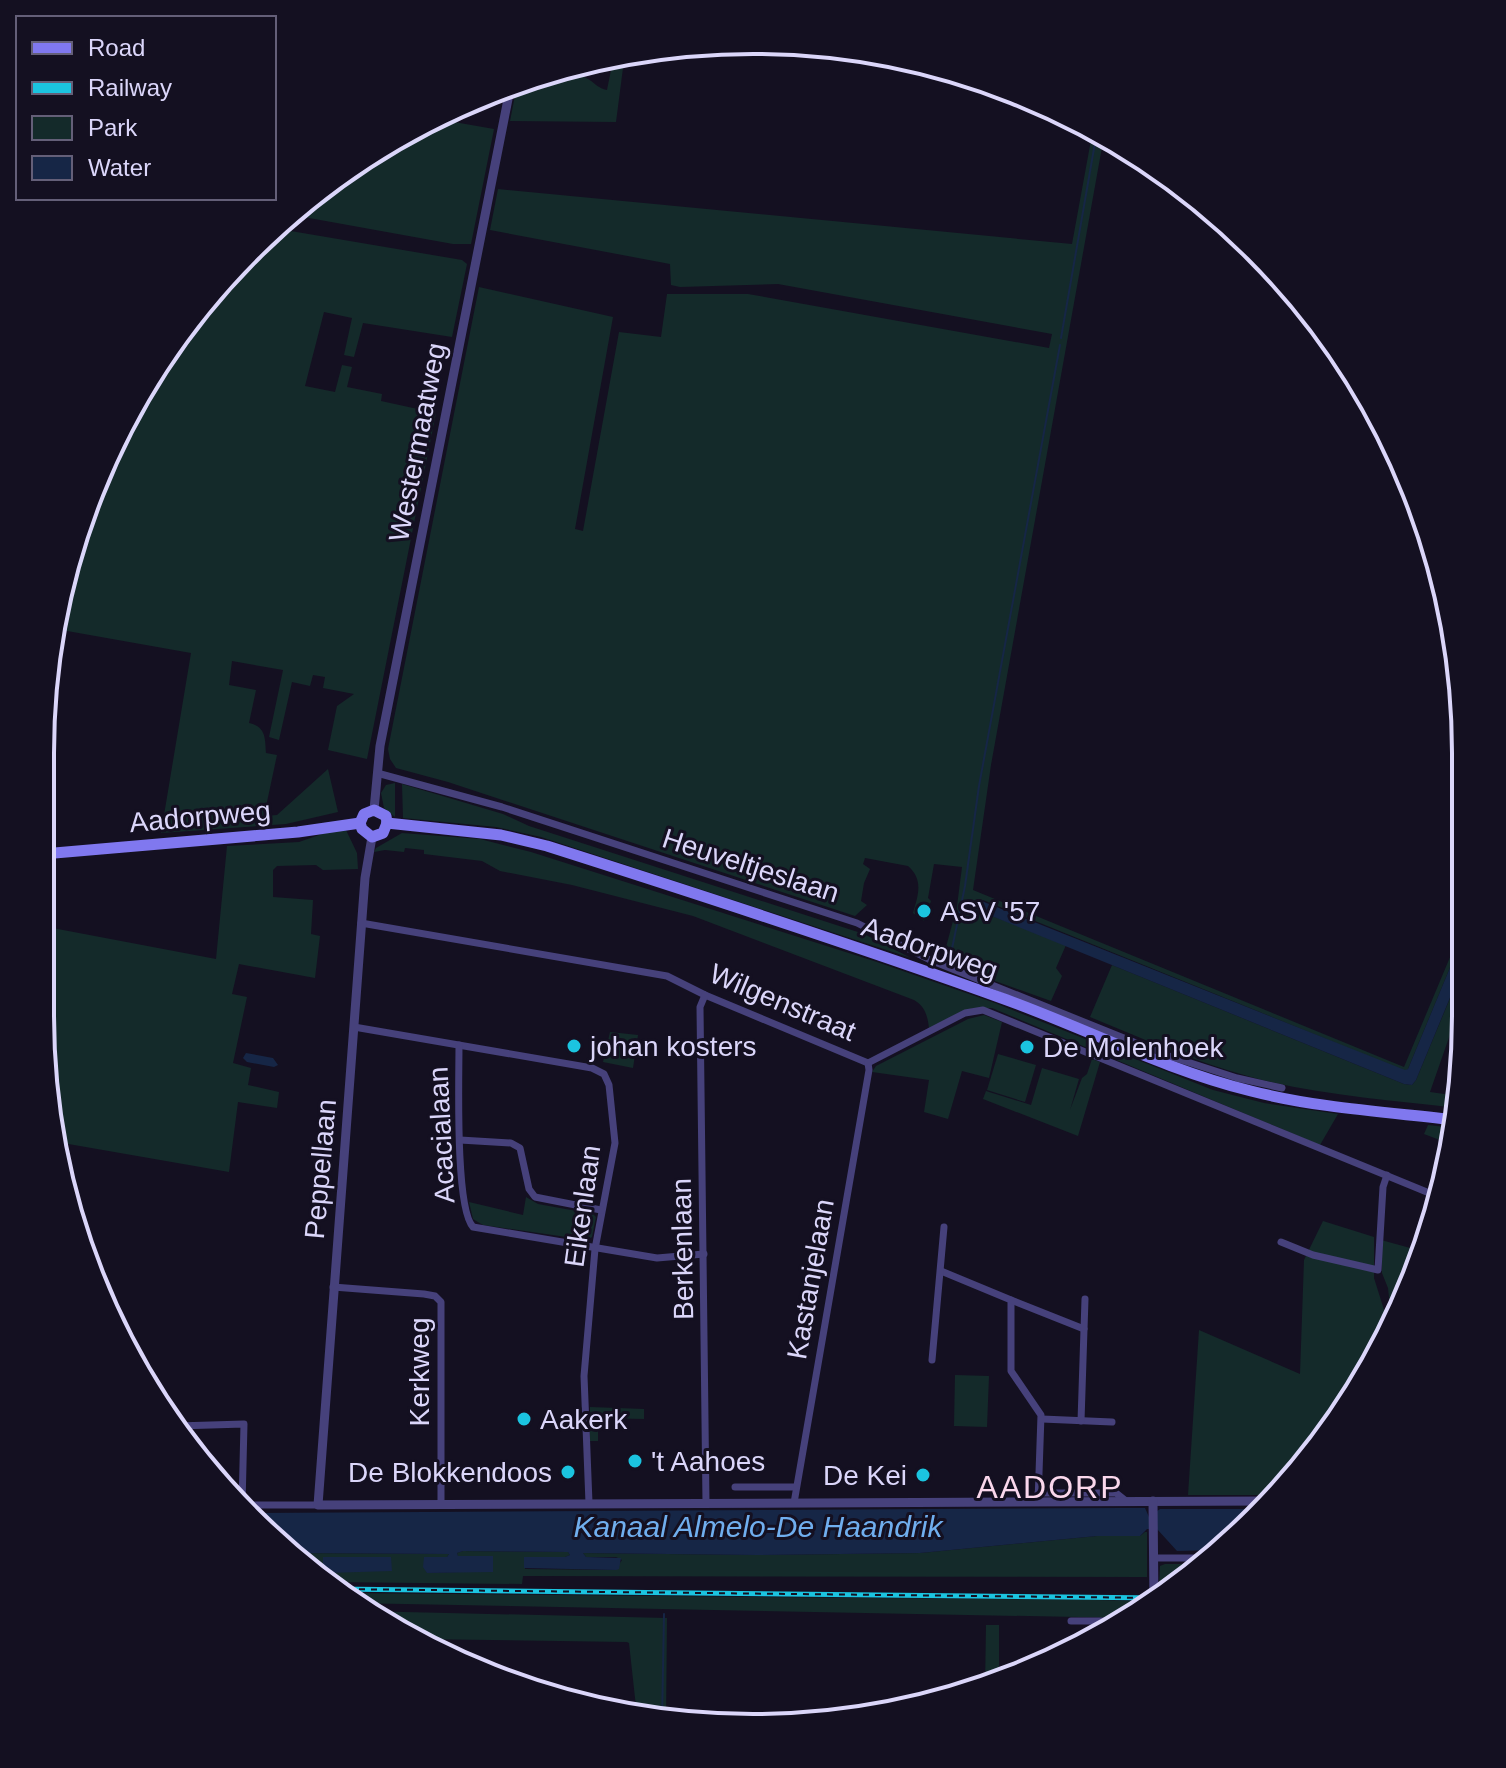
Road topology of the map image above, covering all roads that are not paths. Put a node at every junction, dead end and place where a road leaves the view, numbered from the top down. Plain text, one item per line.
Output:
1 (508, 99) edge
2 (377, 773) junction
3 (374, 810) junction
4 (360, 823) junction
5 (387, 823) junction
6 (372, 837) junction
7 (54, 853) edge
8 (361, 923) junction
9 (705, 995) junction
10 (354, 1027) junction
11 (459, 1045) junction
12 (868, 1063) junction
13 (1282, 1088) dead end
14 (1444, 1118) edge
15 (460, 1140) junction
16 (1387, 1175) junction
17 (1429, 1193) edge
18 (601, 1210) junction
19 (944, 1227) dead end
20 (1281, 1242) dead end
21 (595, 1249) junction
22 (704, 1254) junction
23 (941, 1271) junction
24 (333, 1287) junction
25 (1085, 1299) dead end
26 (1011, 1300) junction
27 (1084, 1329) junction
28 (932, 1360) dead end
29 (1042, 1419) junction
30 (1081, 1421) junction
31 (1112, 1422) dead end
32 (188, 1426) edge
33 (735, 1487) dead end
34 (796, 1487) junction
35 (242, 1491) edge
36 (1038, 1497) junction
37 (1153, 1501) junction
38 (1255, 1501) edge
39 (589, 1503) junction
40 (706, 1503) junction
41 (794, 1503) junction
42 (441, 1504) junction
43 (255, 1505) edge
44 (318, 1505) junction
45 (1154, 1558) junction
46 (1193, 1558) edge
47 (1154, 1587) edge
48 (1071, 1621) dead end
49 (1100, 1621) edge

1 - 2 street, Westermaatweg
2 - 3 street, Westermaatweg
2 - 13 street, Heuveltjeslaan
3 - 4 main road
3 - 5 main road
4 - 6 main road
4 - 7 main road, Aadorpweg
5 - 6 main road
5 - 14 main road, Aadorpweg
6 - 8 street, Peppellaan
8 - 9 street, Wilgenstraat
8 - 10 street, Peppellaan
9 - 12 street, Wilgenstraat
9 - 22 street, Berkenlaan
10 - 11 street, Eikenlaan
10 - 24 street, Peppellaan
11 - 15 street, Acacialaan
11 - 18 street, Eikenlaan
12 - 16 street, Wilgenstraat
12 - 34 street, Kastanjelaan
15 - 18 street
15 - 21 street, Acacialaan
16 - 17 street, Wilgenstraat
16 - 20 street
18 - 21 street, Eikenlaan
19 - 23 street
21 - 22 street, Acacialaan
21 - 39 street, Eikenlaan
22 - 40 street, Berkenlaan
23 - 26 street
23 - 28 street
24 - 42 street, Kerkweg
24 - 44 street, Peppellaan
25 - 27 street
26 - 27 street
26 - 29 street
27 - 30 street
29 - 30 street
29 - 36 street
30 - 31 street
32 - 35 street
33 - 34 street
34 - 41 street, Kastanjelaan
36 - 37 street
36 - 41 street
37 - 38 street
37 - 45 street
39 - 40 street
39 - 42 street
40 - 41 street
42 - 44 street
43 - 44 street
45 - 46 street
45 - 47 street
48 - 49 street

